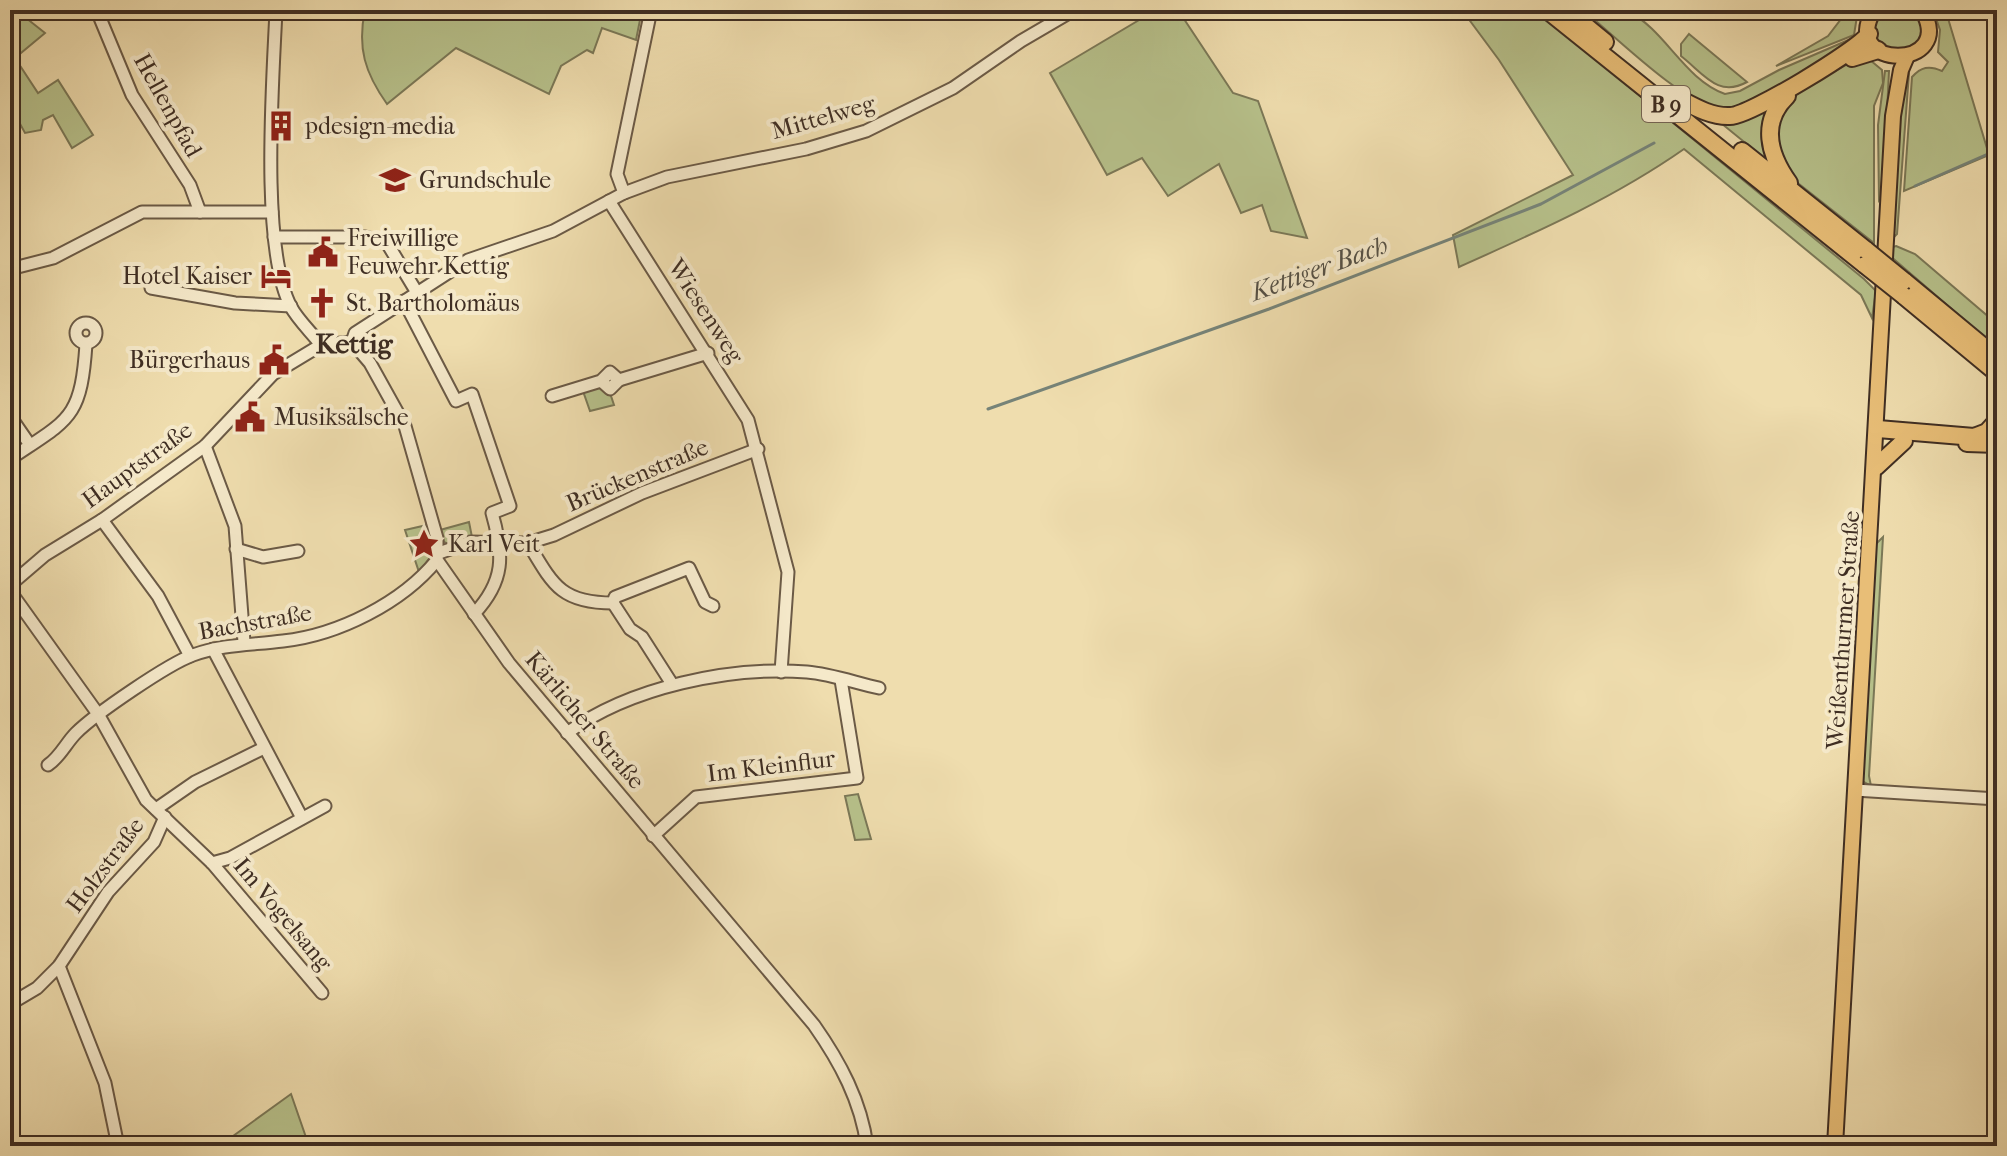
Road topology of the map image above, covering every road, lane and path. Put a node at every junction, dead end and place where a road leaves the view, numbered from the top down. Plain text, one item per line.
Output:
1 (276, 10) edge
2 (651, 10) edge
3 (1074, 10) edge
4 (1547, 10) edge
5 (1566, 10) edge
6 (1922, 10) edge
7 (1871, 12) edge
8 (100, 18) dead end
9 (1869, 34) junction
10 (1883, 53) junction
11 (1907, 56) junction
12 (1672, 95) junction
13 (1893, 116) junction
14 (624, 193) junction
15 (1800, 197) junction
16 (609, 201) junction
17 (200, 212) junction
18 (272, 212) junction
19 (274, 237) junction
20 (1865, 257) junction
21 (10, 269) edge
22 (151, 288) dead end
23 (1904, 289) junction
24 (416, 291) junction
25 (404, 301) junction
26 (291, 306) junction
27 (352, 342) junction
28 (86, 344) dead end
29 (321, 345) junction
30 (708, 353) junction
31 (1976, 356) junction
32 (1997, 358) edge
33 (1997, 373) edge
34 (1997, 382) edge
35 (552, 396) dead end
36 (10, 416) edge
37 (1997, 421) edge
38 (1878, 434) junction
39 (1904, 441) junction
40 (1997, 444) edge
41 (30, 445) junction
42 (205, 446) junction
43 (758, 449) junction
44 (10, 459) edge
45 (1876, 467) junction
46 (102, 520) junction
47 (500, 540) junction
48 (528, 543) junction
49 (236, 549) junction
50 (298, 551) dead end
51 (438, 557) junction
52 (10, 588) edge
53 (613, 603) junction
54 (713, 606) dead end
55 (474, 614) junction
56 (244, 642) junction
57 (213, 649) junction
58 (190, 656) junction
59 (781, 672) junction
60 (841, 680) junction
61 (672, 684) junction
62 (879, 688) dead end
63 (98, 714) junction
64 (567, 733) junction
65 (264, 748) junction
66 (48, 765) dead end
67 (1855, 790) junction
68 (1997, 799) edge
69 (325, 806) dead end
70 (160, 813) junction
71 (302, 818) junction
72 (653, 836) junction
73 (212, 863) junction
74 (59, 966) junction
75 (322, 993) dead end
76 (10, 1004) edge
77 (118, 1146) edge
78 (867, 1146) edge
79 (1835, 1146) edge

1 - 18 street
2 - 14 street
3 - 14 street, Mittelweg
4 - 20 highway, B 9
5 - 12 highway, B 9
6 - 11 main road, Weißenthurmer Straße
7 - 9 main road
8 - 17 street, Hellenpfad
9 - 10 main road
9 - 12 highway
10 - 11 main road
10 - 13 main road, Weißenthurmer Straße
10 - 15 highway
11 - 13 main road, Weißenthurmer Straße
12 - 15 highway, B 9
13 - 38 main road, Weißenthurmer Straße
14 - 16 street, Mittelweg
15 - 20 highway, B 9
16 - 24 street
16 - 30 street, Wiesenweg
17 - 18 street
17 - 21 street
18 - 19 street
19 - 24 street
19 - 26 street
20 - 23 highway, B 9, bridge
22 - 26 street
23 - 31 highway, B 9
23 - 32 highway, B 9
24 - 25 street
25 - 27 street
25 - 47 street
26 - 29 street
27 - 29 street
27 - 51 street
28 - 41 street
29 - 42 street, Hauptstraße
30 - 35 street
30 - 43 street, Wiesenweg
31 - 33 highway, B 9
31 - 34 highway, B 9
36 - 41 street
37 - 38 highway
38 - 39 highway
38 - 45 main road, Weißenthurmer Straße
39 - 40 highway
39 - 45 highway
41 - 44 street
42 - 46 street, Hauptstraße
42 - 49 street
43 - 48 street, Brückenstraße
43 - 59 street, Wiesenweg
45 - 67 main road, Weißenthurmer Straße
46 - 52 street, Hauptstraße
46 - 58 street
47 - 48 street, Brückenstraße
47 - 51 street, Brückenstraße
47 - 55 street
48 - 53 street
49 - 50 street
49 - 56 street
51 - 55 street, Kärlicher Straße
51 - 56 street, Bachstraße
52 - 63 street, Holzstraße
53 - 54 street
53 - 61 street
55 - 64 street, Kärlicher Straße
56 - 57 street, Bachstraße
57 - 58 street, Bachstraße
57 - 65 street
58 - 63 street, Bachstraße
59 - 60 street
59 - 61 street
60 - 62 street
60 - 72 street, Im Kleinflur
61 - 64 street
63 - 66 street, Bachstraße
63 - 70 street, Holzstraße
64 - 72 street, Kärlicher Straße
65 - 70 street
65 - 71 street
67 - 68 street
67 - 79 main road, Weißenthurmer Straße
69 - 71 street
70 - 73 street, Holzstraße
70 - 74 street, Holzstraße
71 - 73 street
72 - 78 street, Kärlicher Straße
73 - 75 street, Im Vogelsang
74 - 76 street, Holzstraße
74 - 77 street

